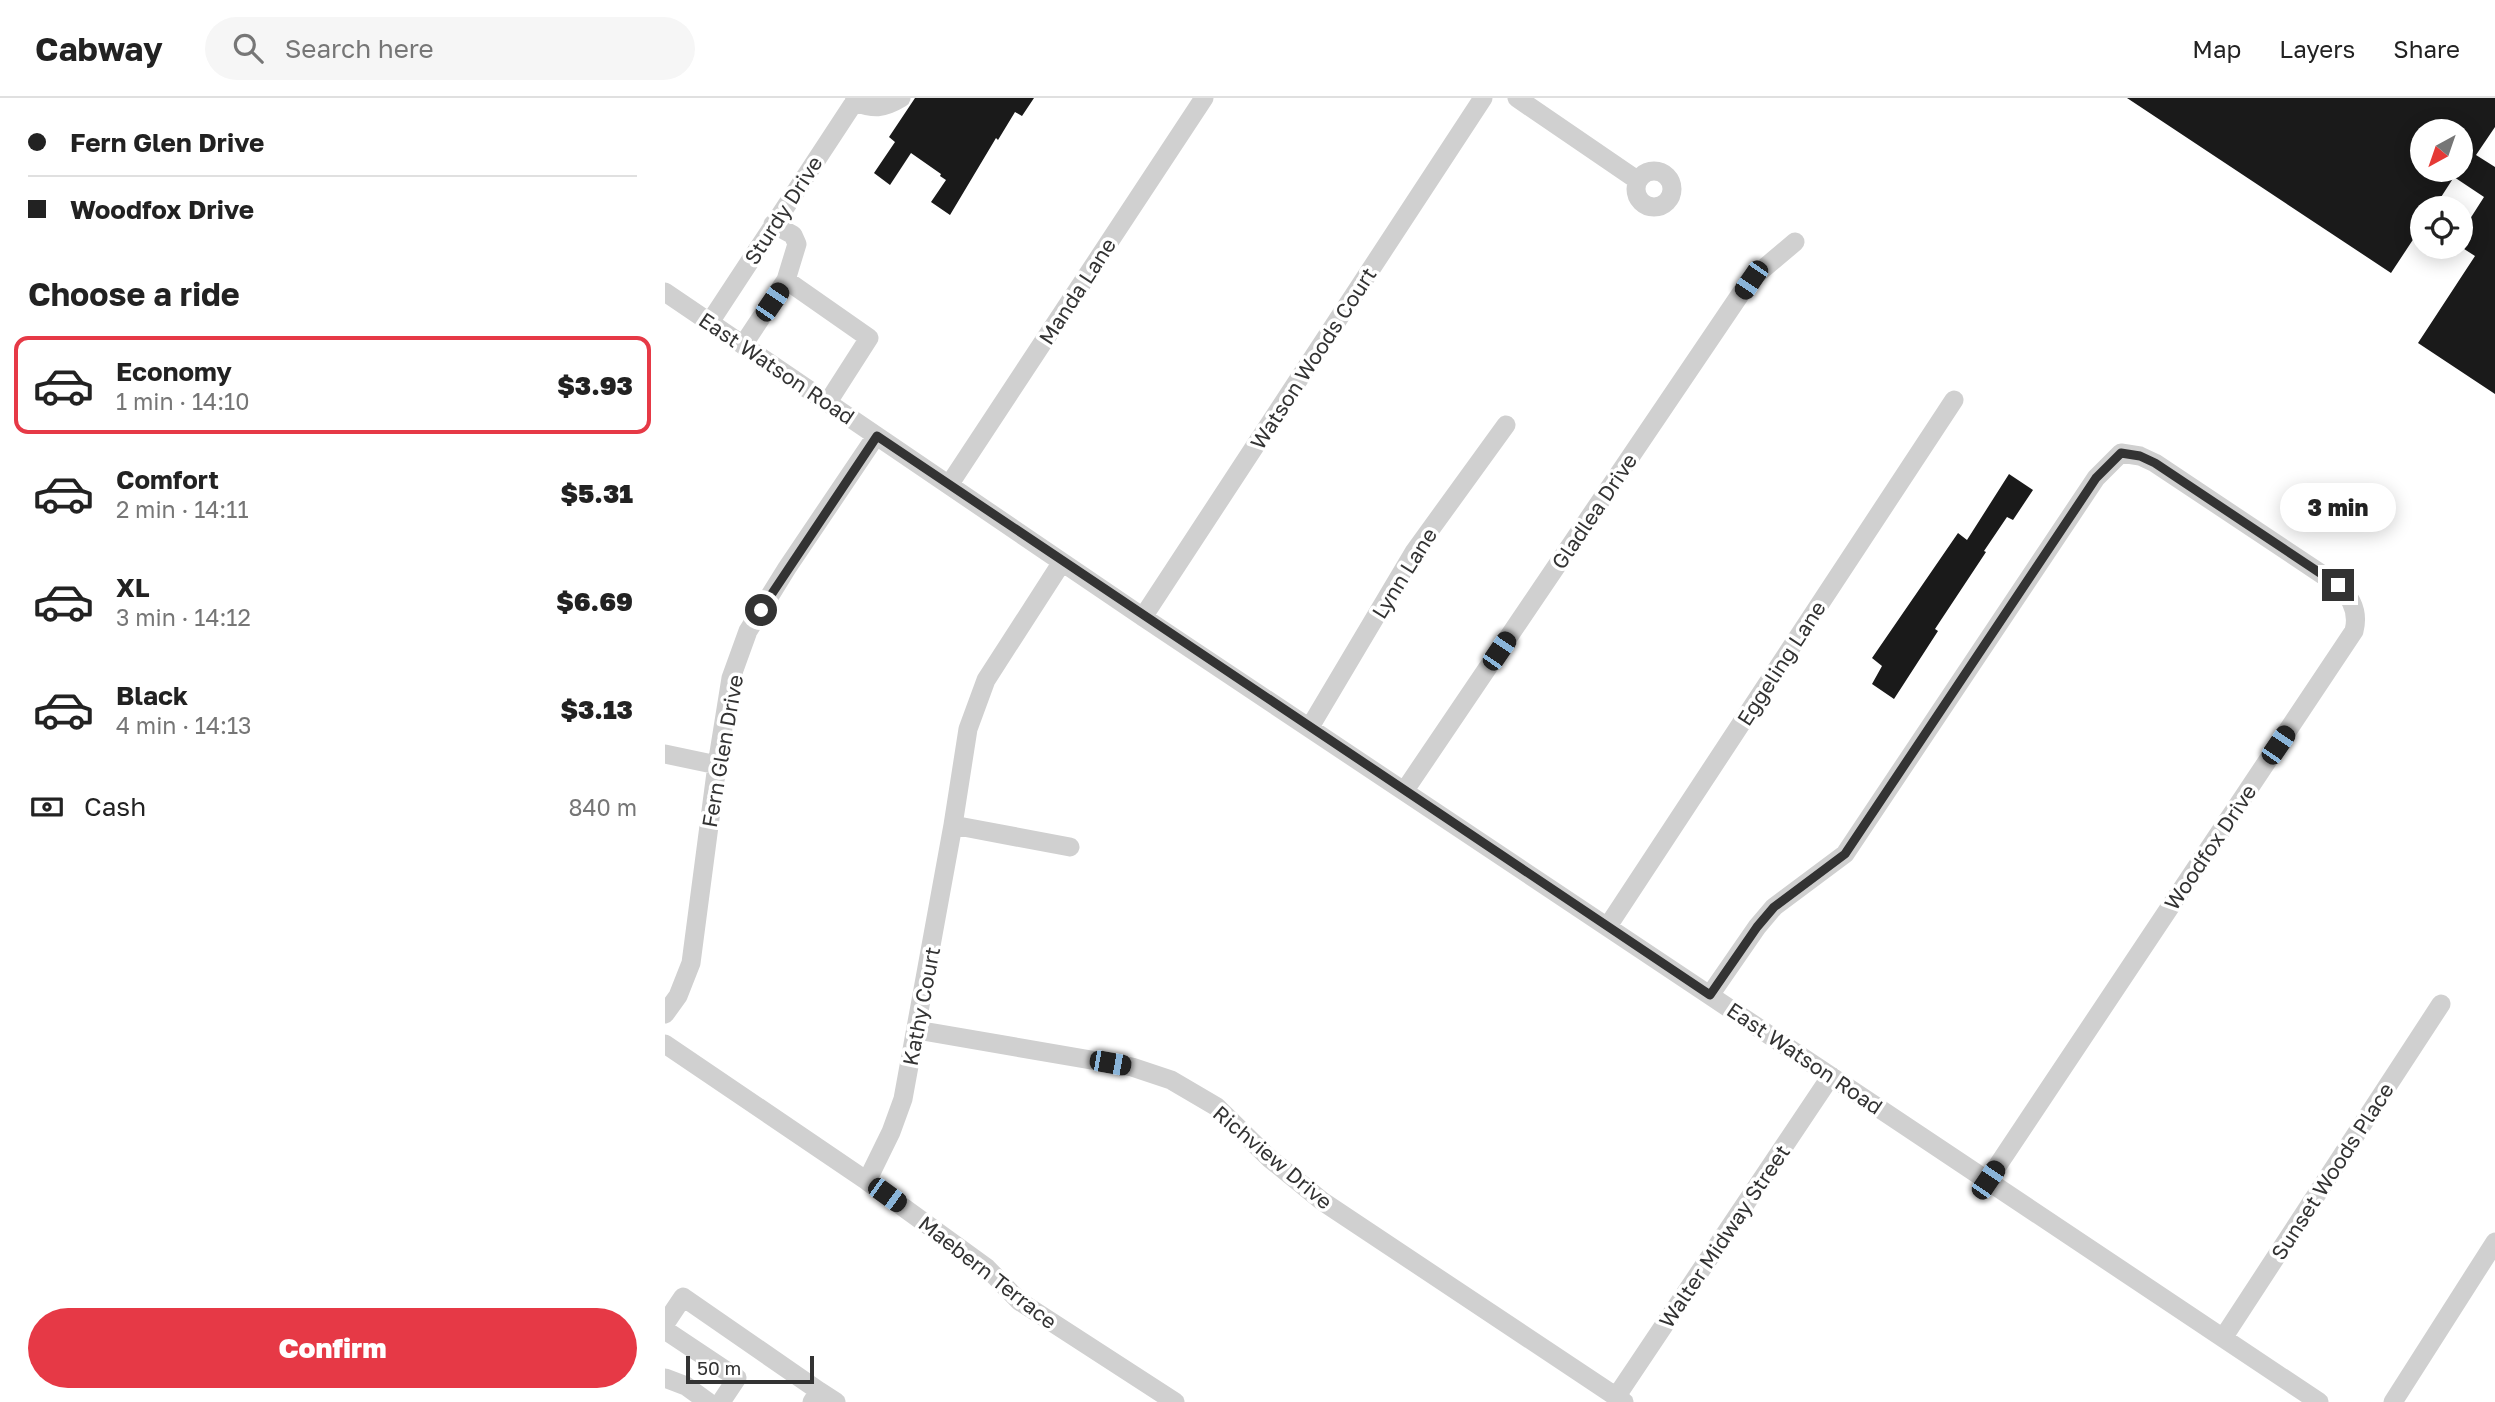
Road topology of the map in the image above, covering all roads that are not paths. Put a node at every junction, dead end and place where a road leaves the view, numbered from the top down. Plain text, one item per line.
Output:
1 (901, 98) edge
2 (1204, 98) edge
3 (1483, 98) edge
4 (1517, 98) edge
5 (855, 100) edge
6 (1637, 180) dead end
7 (773, 223) junction
8 (1795, 242) dead end
9 (786, 280) junction
10 (665, 292) edge
11 (710, 322) junction
12 (743, 345) junction
13 (1954, 400) dead end
14 (828, 402) junction
15 (1506, 425) dead end
16 (877, 436) junction
17 (949, 485) junction
18 (1062, 562) junction
19 (1143, 617) junction
20 (1310, 727) junction
21 (665, 754) edge
22 (716, 765) junction
23 (1405, 790) junction
24 (953, 825) junction
25 (1070, 847) dead end
26 (1608, 926) junction
27 (1710, 995) junction
28 (2441, 1004) dead end
29 (665, 1014) edge
30 (917, 1030) junction
31 (665, 1044) edge
32 (1831, 1076) junction
33 (1988, 1180) junction
34 (867, 1181) junction
35 (2495, 1242) edge
36 (665, 1324) edge
37 (665, 1330) edge
38 (2223, 1338) junction
39 (665, 1378) edge
40 (815, 1396) edge
41 (1620, 1399) edge
42 (1168, 1400) edge
43 (708, 1402) edge
44 (721, 1402) edge
45 (836, 1402) edge
46 (2319, 1402) edge
47 (2393, 1402) edge

1 - 5 street
2 - 17 street, Manda Lane
3 - 19 street, Watson Woods Court
4 - 6 street
5 - 7 street, Sturdy Drive
7 - 9 street
7 - 11 street, Sturdy Drive
8 - 23 street, Gladlea Drive
9 - 12 street
9 - 14 street
10 - 11 street, East Watson Road
11 - 12 street, East Watson Road
12 - 14 street, East Watson Road
13 - 26 street, Eggeling Lane
14 - 16 street, East Watson Road
15 - 20 street, Lynn Lane
16 - 17 street, East Watson Road
16 - 22 street, Fern Glen Drive
17 - 18 street, East Watson Road
18 - 19 street, East Watson Road
18 - 24 street, Kathy Court
19 - 20 street, East Watson Road
20 - 23 street, East Watson Road
21 - 22 street
22 - 29 street, Fern Glen Drive
23 - 26 street, East Watson Road
24 - 25 street
24 - 30 street, Kathy Court
26 - 27 street, East Watson Road
27 - 32 street, East Watson Road
27 - 33 street, Woodfox Drive
28 - 38 street, Sunset Woods Place
30 - 34 street, Kathy Court
30 - 41 street, Richview Drive
31 - 34 street, Maebern Terrace
32 - 33 street, East Watson Road
32 - 41 street, Walter Midway Street
33 - 38 street, East Watson Road
34 - 42 street, Maebern Terrace
35 - 47 street
36 - 40 street
37 - 44 street
38 - 46 street, East Watson Road
39 - 43 street
40 - 45 street

